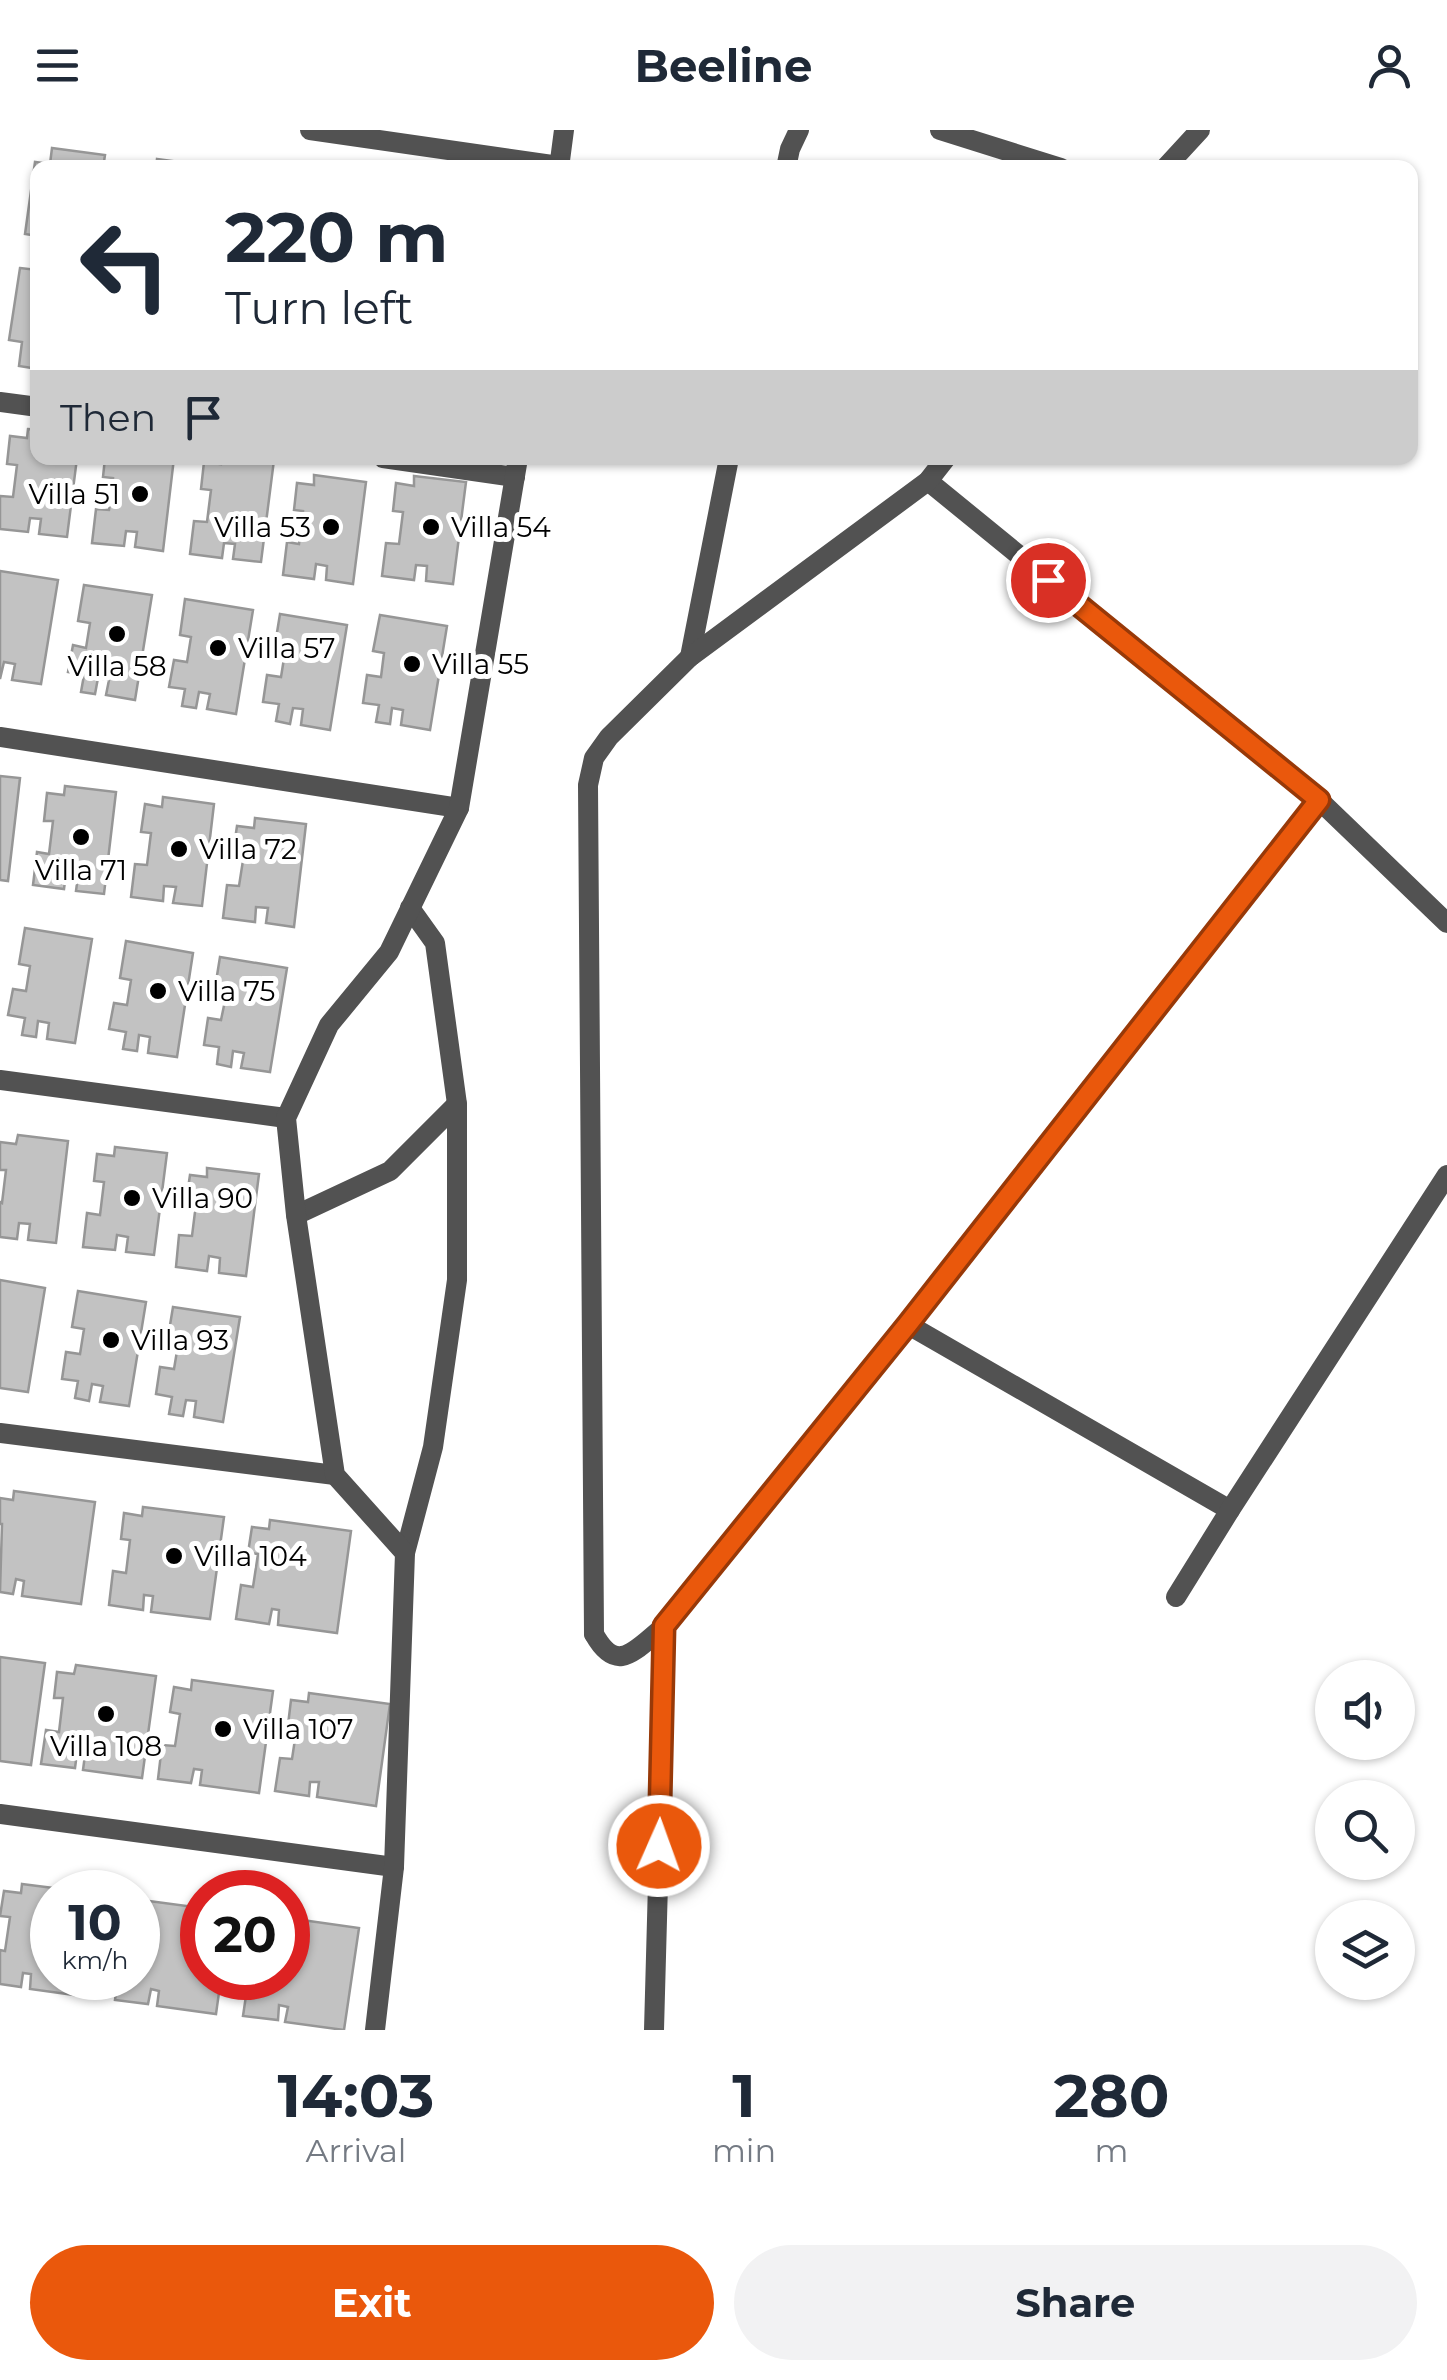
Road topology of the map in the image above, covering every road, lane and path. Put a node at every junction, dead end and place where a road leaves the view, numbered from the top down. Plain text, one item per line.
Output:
1 (310, 130) edge
2 (564, 130) edge
3 (799, 130) edge
4 (940, 130) edge
5 (1200, 130) edge
6 (512, 160) edge
7 (560, 160) edge
8 (788, 160) edge
9 (1036, 160) edge
10 (1172, 160) edge
11 (0, 402) edge
12 (30, 406) edge
13 (486, 465) edge
14 (728, 465) edge
15 (941, 465) edge
16 (516, 467) edge
17 (928, 482) junction
18 (690, 657) junction
19 (0, 737) edge
20 (1319, 800) junction
21 (458, 808) junction
22 (410, 908) junction
23 (1447, 923) edge
24 (0, 1080) edge
25 (457, 1104) junction
26 (286, 1118) junction
27 (1447, 1175) edge
28 (296, 1215) junction
29 (908, 1324) junction
30 (0, 1432) edge
31 (335, 1475) junction
32 (1230, 1510) junction
33 (405, 1553) junction
34 (1176, 1597) dead end
35 (664, 1626) junction
36 (0, 1814) edge
37 (394, 1867) junction
38 (375, 2030) edge
39 (654, 2030) edge

1 - 6 street
2 - 7 street
3 - 8 street
4 - 9 street
5 - 10 street
11 - 12 street
13 - 16 street
14 - 18 street
15 - 17 street
16 - 21 street
17 - 18 street
17 - 20 street
18 - 35 street
19 - 21 street
20 - 23 street
20 - 29 street
21 - 22 street
22 - 25 street
22 - 26 street
24 - 26 street
25 - 28 street
25 - 33 street
26 - 28 street
27 - 32 street
28 - 31 street
29 - 32 street
29 - 35 street
30 - 31 street
31 - 33 street
32 - 34 street
33 - 37 street
35 - 39 street
36 - 37 street
37 - 38 street

